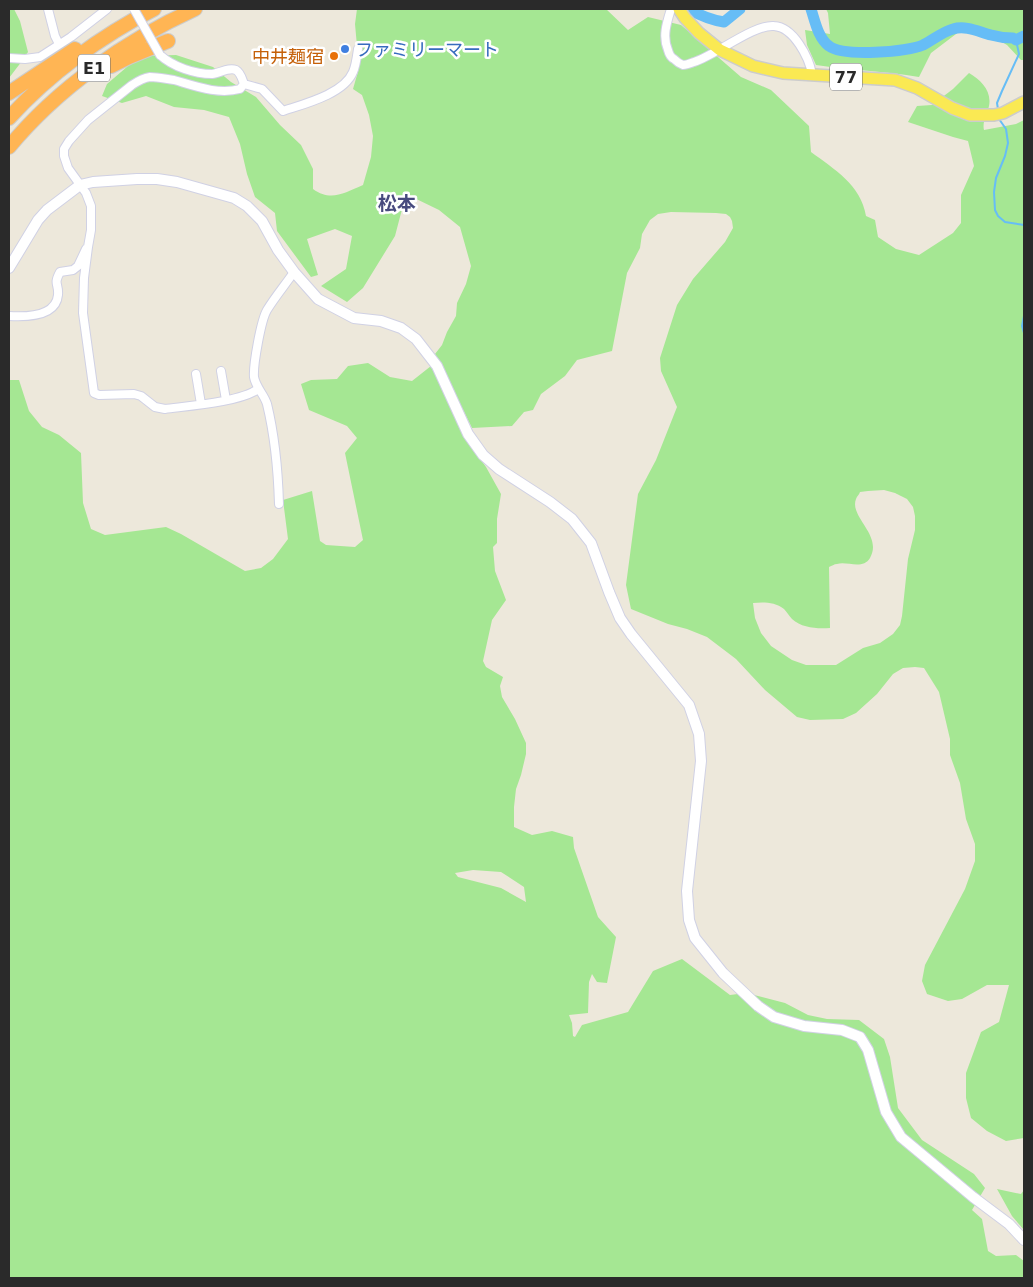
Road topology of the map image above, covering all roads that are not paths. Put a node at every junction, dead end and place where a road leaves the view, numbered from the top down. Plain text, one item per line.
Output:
1 (48, 9) edge
2 (97, 9) edge
3 (107, 9) edge
4 (134, 9) edge
5 (143, 9) edge
6 (154, 9) edge
7 (195, 9) edge
8 (671, 9) edge
9 (679, 9) edge
10 (92, 20) junction
11 (168, 41) dead end
12 (59, 44) junction
13 (358, 49) dead end
14 (720, 50) junction
15 (9, 58) edge
16 (812, 74) junction
17 (244, 84) junction
18 (9, 92) edge
19 (1024, 102) edge
20 (9, 118) edge
21 (9, 147) edge
22 (9, 155) edge
23 (80, 185) junction
24 (88, 248) junction
25 (9, 268) edge
26 (294, 272) junction
27 (9, 316) edge
28 (221, 371) dead end
29 (196, 374) dead end
30 (258, 389) junction
31 (226, 400) junction
32 (200, 404) junction
33 (279, 504) dead end
34 (1024, 1240) edge

1 - 12 street
2 - 10 street
3 - 10 street
4 - 17 street, bridge
5 - 18 highway
6 - 20 highway, E1
7 - 21 highway, E1
8 - 14 street
9 - 14 main road, 77
10 - 12 street
11 - 22 highway
12 - 15 street
13 - 17 street
14 - 16 main road, 77
14 - 16 street
16 - 19 main road, 77
17 - 23 street
23 - 24 street
23 - 25 street
23 - 26 street
24 - 27 street
24 - 32 street
26 - 30 street
26 - 34 street
28 - 31 street
29 - 32 street
30 - 31 street
30 - 33 street
31 - 32 street

